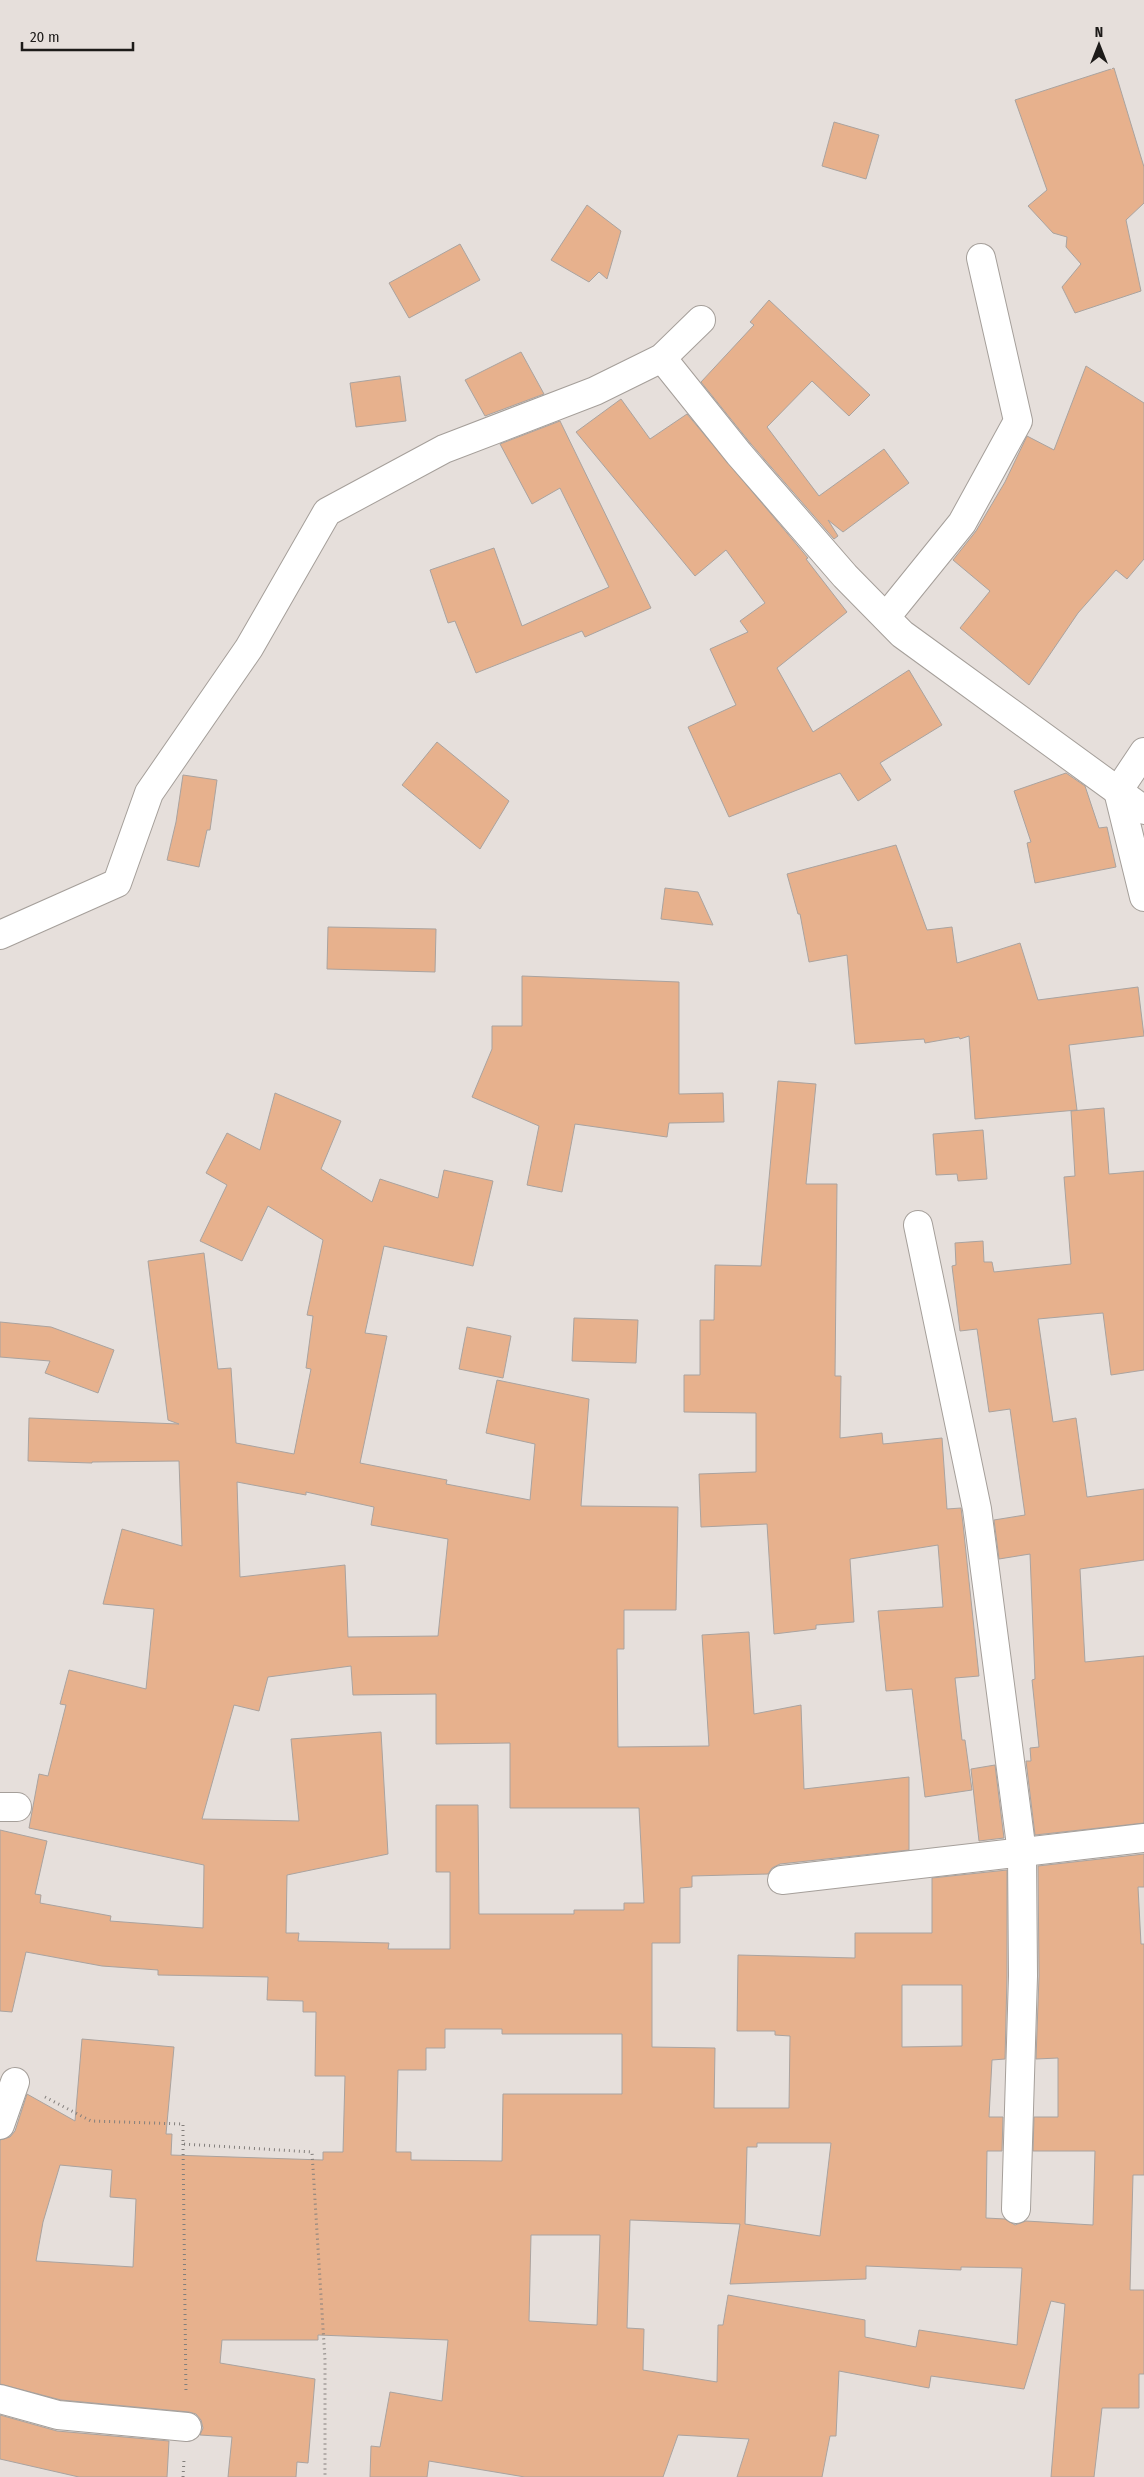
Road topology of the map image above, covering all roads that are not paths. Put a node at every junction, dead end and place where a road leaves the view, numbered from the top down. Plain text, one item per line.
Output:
1 (981, 258) dead end
2 (701, 320) dead end
3 (662, 358) junction
4 (886, 617) junction
5 (1144, 752) edge
6 (1118, 791) junction
7 (1144, 810) edge
8 (1144, 898) edge
9 (0, 936) edge
10 (918, 1225) dead end
11 (1144, 1838) edge
12 (1022, 1853) junction
13 (782, 1880) dead end
14 (15, 2082) road end
15 (0, 2125) edge
16 (1016, 2209) dead end
17 (0, 2399) edge
18 (187, 2427) road end

1 - 4 street
2 - 3 street
3 - 4 street
3 - 9 street
4 - 6 street
5 - 6 street
6 - 7 street
6 - 8 street
10 - 12 street
11 - 12 street
12 - 13 street
12 - 16 street
14 - 15 street
17 - 18 street

